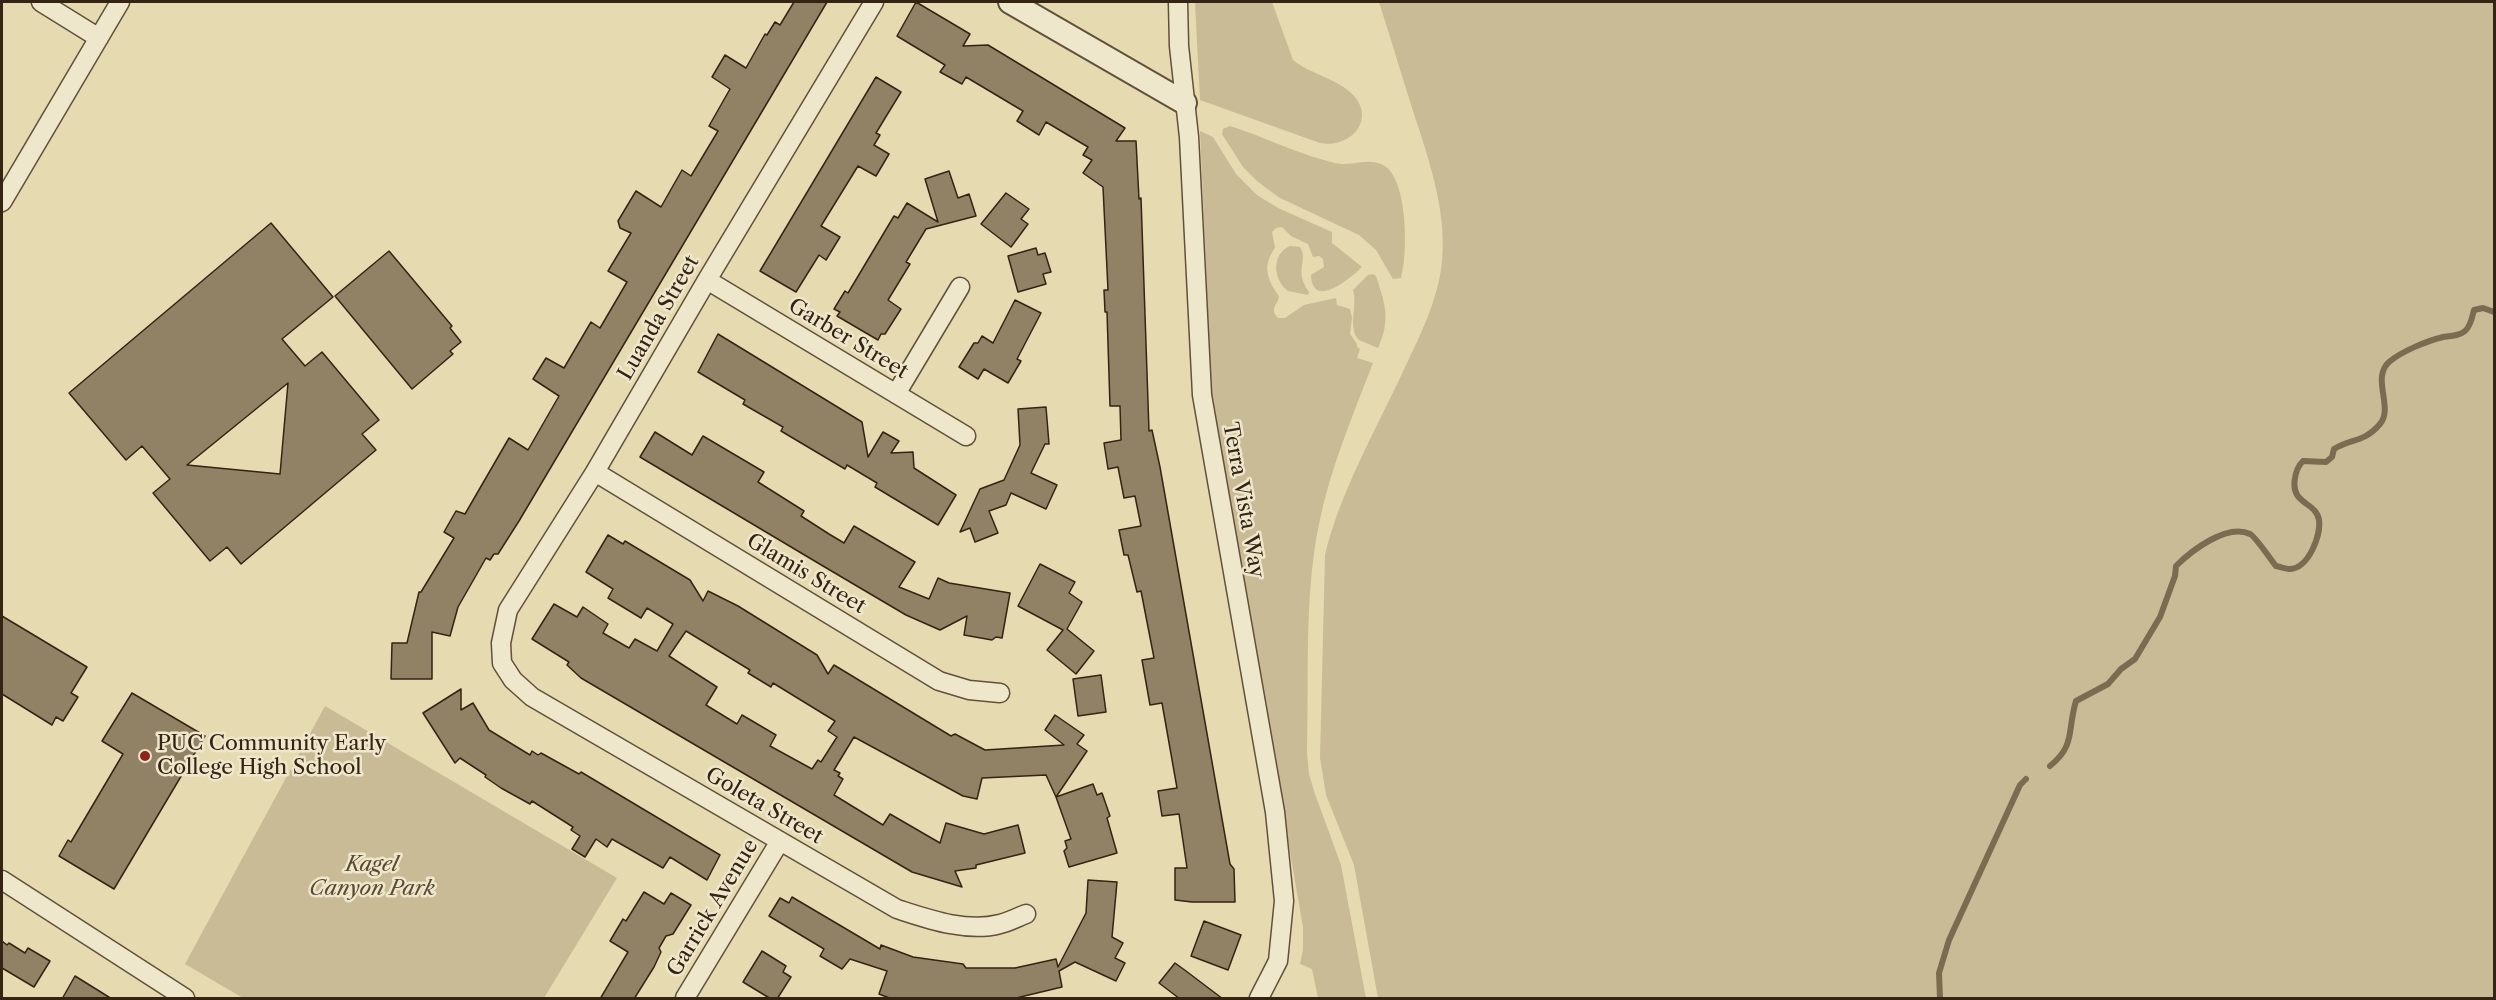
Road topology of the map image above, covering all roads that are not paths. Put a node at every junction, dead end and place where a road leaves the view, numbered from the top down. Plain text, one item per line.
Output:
1 (41, 2) edge
2 (120, 2) edge
3 (874, 2) edge
4 (1010, 2) edge
5 (1178, 2) edge
6 (99, 38) junction
7 (1185, 103) junction
8 (2, 202) edge
9 (707, 280) junction
10 (960, 287) dead end
11 (896, 394) junction
12 (966, 436) dead end
13 (595, 472) junction
14 (502, 663) joint
15 (1000, 693) dead end
16 (780, 841) junction
17 (2, 880) edge
18 (1026, 914) dead end
19 (185, 999) edge
20 (685, 999) edge
21 (1259, 999) edge

1 - 6 street
2 - 6 street
3 - 9 street, Luanda Street
4 - 7 street
5 - 7 street, Terra Vista Way
6 - 8 street
7 - 21 street, Terra Vista Way
9 - 11 street, Garber Street
9 - 13 street, Luanda Street
10 - 11 street
11 - 12 street, Garber Street
13 - 14 street, Luanda Street
13 - 15 street, Glamis Street
14 - 16 street, Goleta Street
16 - 18 street, Goleta Street
16 - 20 street, Garrick Avenue
17 - 19 street

